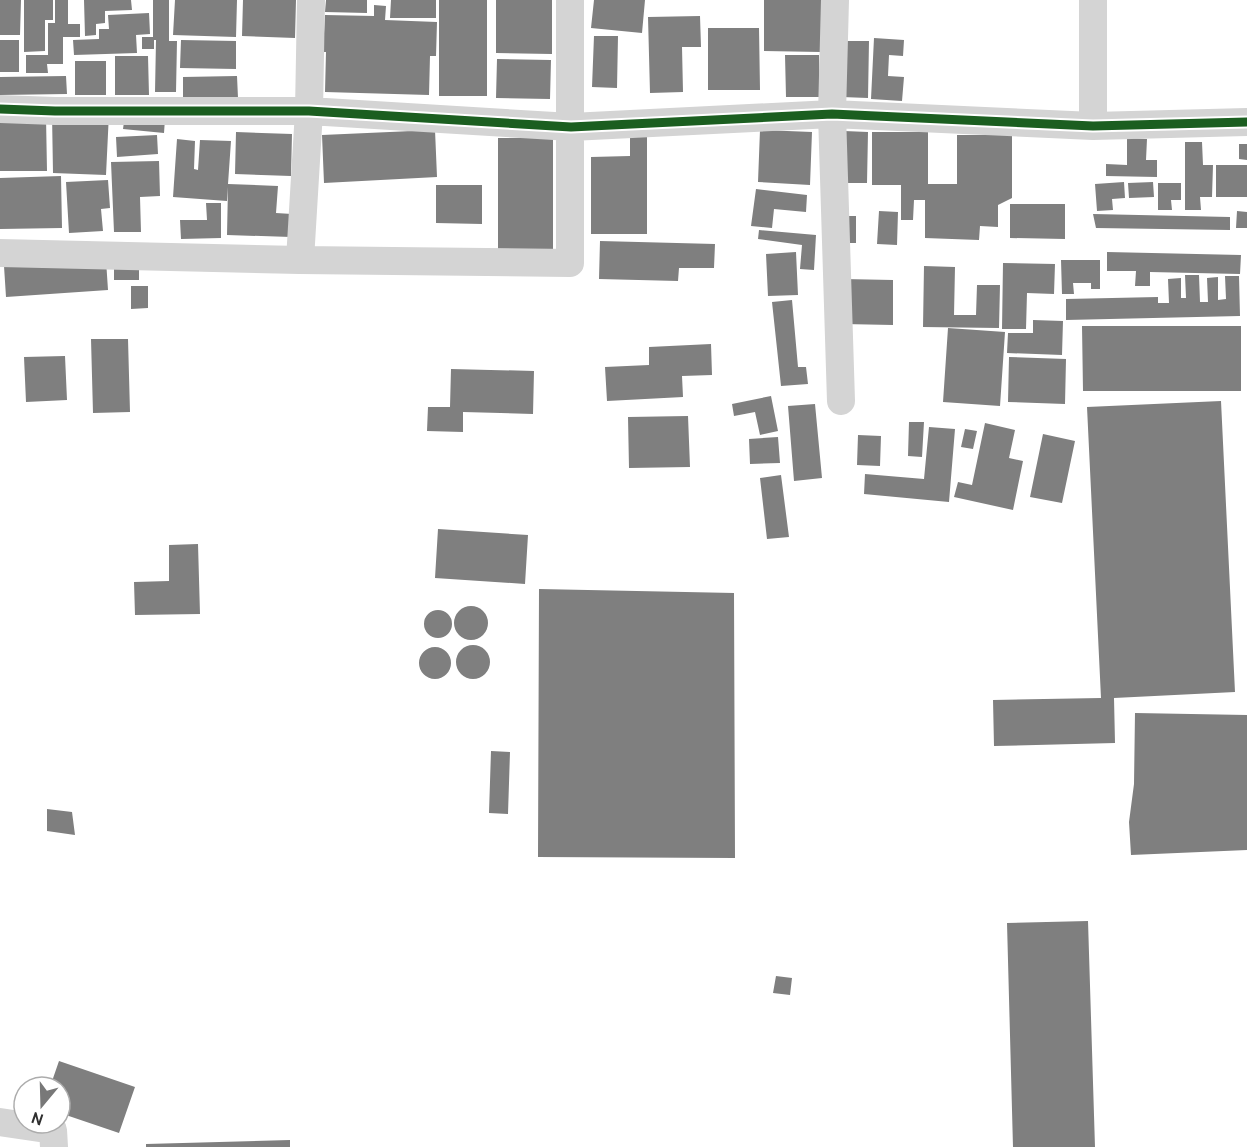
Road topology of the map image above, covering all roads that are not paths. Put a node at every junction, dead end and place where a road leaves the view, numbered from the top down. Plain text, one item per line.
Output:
1 (311, 0) edge
2 (570, 0) edge
3 (835, 0) edge
4 (1093, 0) edge
5 (0, 109) edge
6 (309, 111) junction
7 (832, 114) junction
8 (1247, 122) edge
9 (1093, 126) junction
10 (571, 127) junction
11 (0, 252) edge
12 (300, 260) junction
13 (840, 401) dead end
14 (0, 1122) edge
15 (54, 1147) edge

1 - 6 street
2 - 10 street
3 - 7 street
4 - 9 street
5 - 6 street
6 - 10 street
6 - 12 street
7 - 9 street
7 - 10 street
7 - 13 street
8 - 9 street
10 - 12 street
11 - 12 street
14 - 15 street

